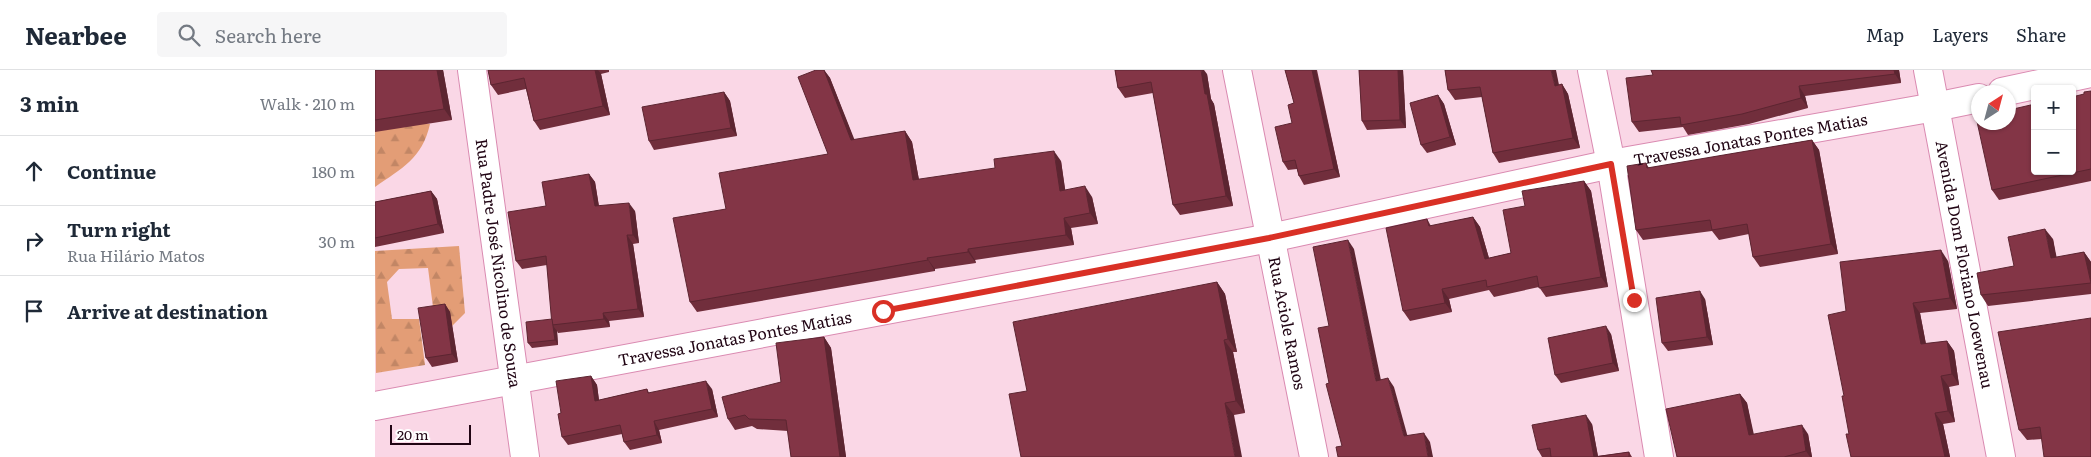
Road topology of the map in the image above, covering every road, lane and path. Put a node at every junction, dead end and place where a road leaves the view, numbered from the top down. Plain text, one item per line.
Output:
1 (472, 70) edge
2 (1237, 70) edge
3 (1592, 70) edge
4 (1928, 70) edge
5 (2091, 73) edge
6 (2016, 89) edge
7 (1971, 100) edge
8 (1935, 107) junction
9 (1611, 164) junction
10 (1269, 238) junction
11 (515, 381) junction
12 (375, 406) edge
13 (525, 457) edge
14 (1314, 457) edge
15 (1659, 457) edge
16 (2001, 457) edge

1 - 11 street, Rua Padre José Nicolino de Souza
2 - 10 street, Rua Aciole Ramos
3 - 9 street
4 - 8 street, Avenida Dom Floriano Loewenau
5 - 6 street
7 - 8 street, Travessa Jonatas Pontes Matias
8 - 9 street, Travessa Jonatas Pontes Matias
8 - 16 street, Avenida Dom Floriano Loewenau
9 - 10 street, Travessa Jonatas Pontes Matias
9 - 15 street
10 - 11 street, Travessa Jonatas Pontes Matias
10 - 14 street, Rua Aciole Ramos
11 - 12 street, Travessa Jonatas Pontes Matias
11 - 13 street, Rua Padre José Nicolino de Souza

